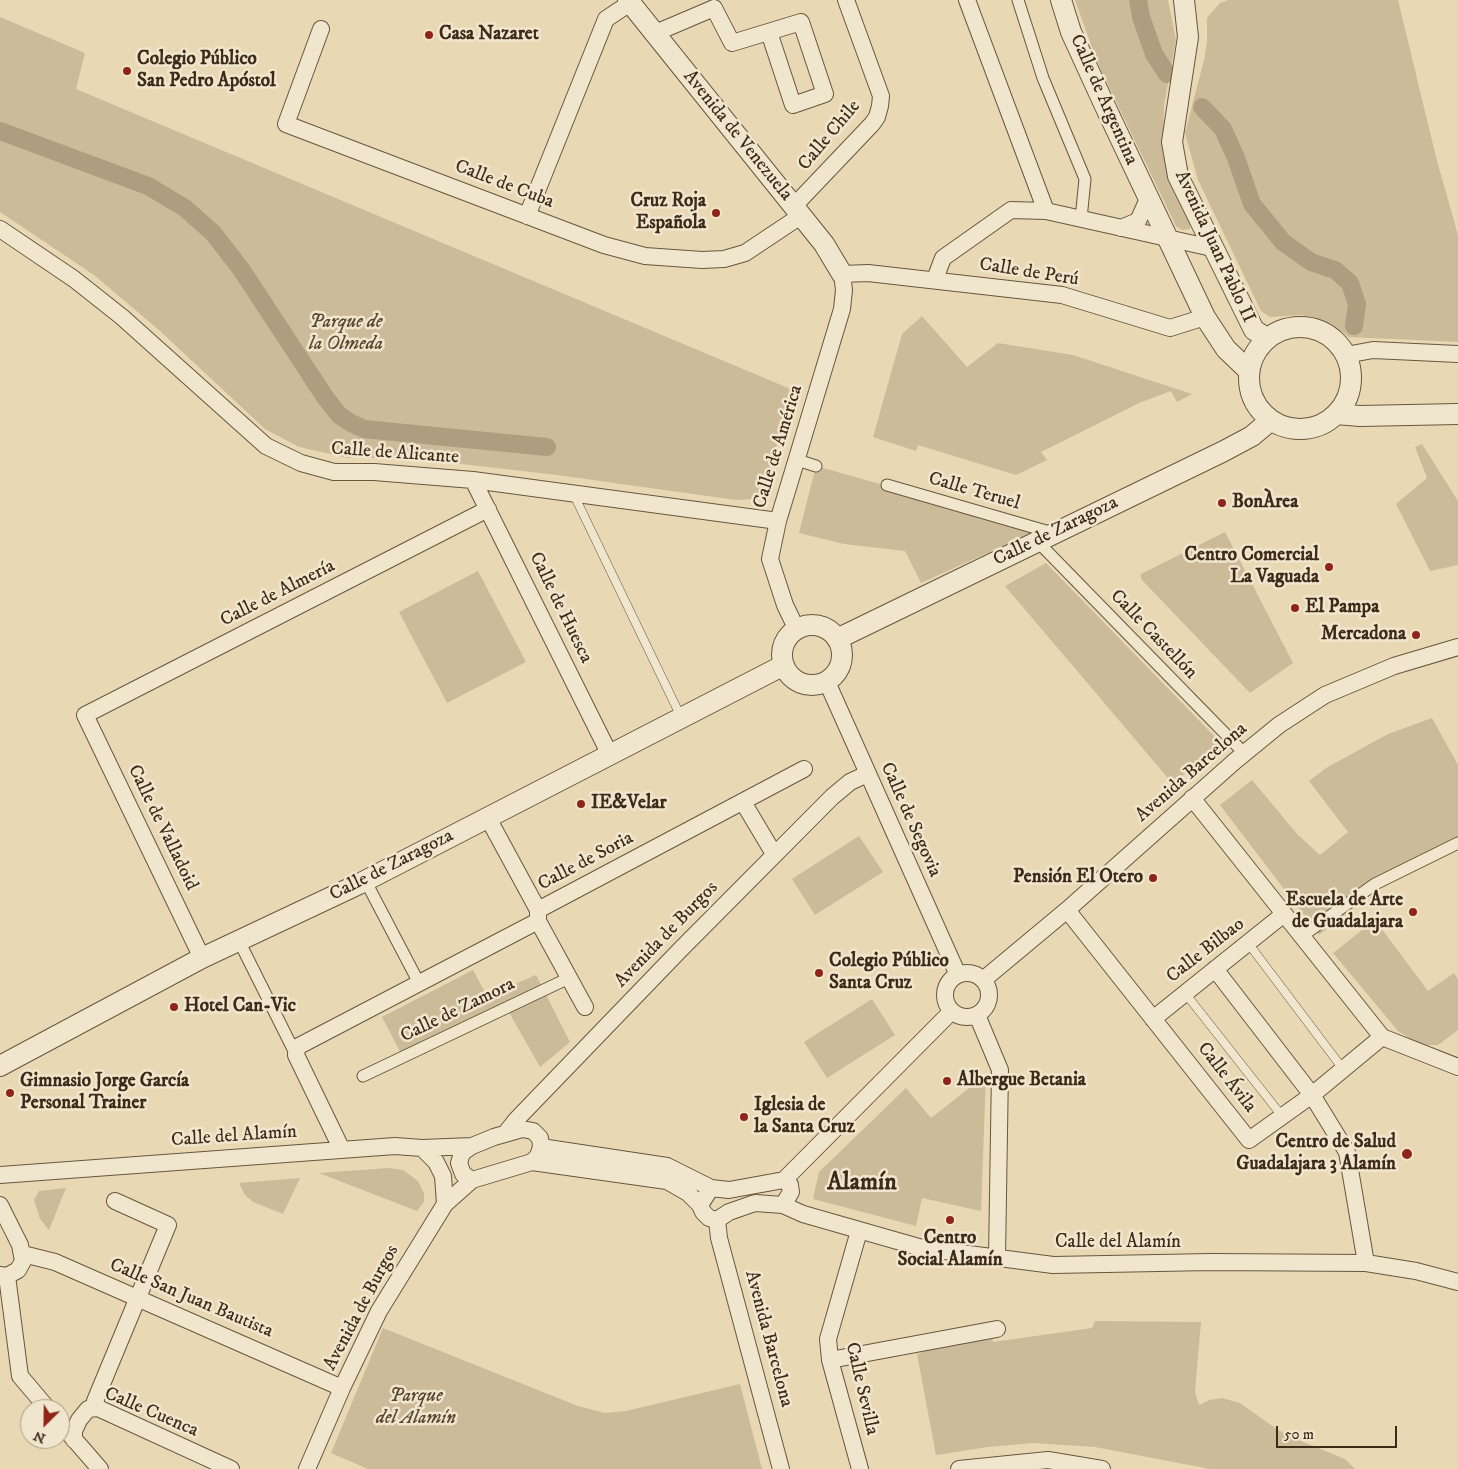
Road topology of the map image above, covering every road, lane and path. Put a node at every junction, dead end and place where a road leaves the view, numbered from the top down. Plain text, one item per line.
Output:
1 (846, 0) edge
2 (967, 0) edge
3 (1018, 0) edge
4 (1061, 0) edge
5 (1184, 0) edge
6 (629, 1) edge
7 (321, 29) dead end
8 (769, 32) junction
9 (653, 34) junction
10 (1148, 199) junction
11 (798, 210) junction
12 (1046, 211) junction
13 (527, 216) junction
14 (1081, 218) junction
15 (1121, 228) junction
16 (0, 229) edge
17 (1168, 239) junction
18 (1212, 248) junction
19 (842, 274) junction
20 (936, 279) junction
21 (1205, 317) junction
22 (1267, 338) junction
23 (1458, 354) edge
24 (1346, 355) junction
25 (1249, 371) junction
26 (1350, 389) junction
27 (1458, 407) edge
28 (1336, 414) junction
29 (1458, 414) edge
30 (1271, 420) junction
31 (796, 460) junction
32 (816, 466) dead end
33 (473, 480) junction
34 (886, 486) dead end
35 (574, 495) junction
36 (488, 509) junction
37 (778, 521) junction
38 (1045, 537) junction
39 (797, 630) junction
40 (838, 639) junction
41 (1457, 650) edge
42 (784, 665) junction
43 (827, 682) junction
44 (85, 714) joint
45 (681, 718) junction
46 (1244, 753) junction
47 (610, 755) junction
48 (804, 769) dead end
49 (867, 774) junction
50 (1192, 798) junction
51 (743, 802) junction
52 (488, 818) junction
53 (1458, 844) edge
54 (774, 854) junction
55 (365, 880) junction
56 (1067, 910) junction
57 (1284, 914) junction
58 (538, 916) junction
59 (1302, 936) junction
60 (240, 941) junction
61 (1248, 943) junction
62 (202, 958) junction
63 (1215, 969) junction
64 (958, 975) junction
65 (569, 978) junction
66 (983, 980) junction
67 (419, 984) junction
68 (1186, 992) junction
69 (585, 1007) dead end
70 (952, 1011) junction
71 (977, 1015) junction
72 (1153, 1019) junction
73 (1382, 1037) junction
74 (296, 1056) junction
75 (1454, 1060) edge
76 (0, 1066) edge
77 (1343, 1069) junction
78 (363, 1076) dead end
79 (1312, 1094) junction
80 (1282, 1116) junction
81 (505, 1134) junction
82 (472, 1146) junction
83 (541, 1147) junction
84 (422, 1148) junction
85 (342, 1150) junction
86 (532, 1162) junction
87 (0, 1175) edge
88 (472, 1180) junction
89 (784, 1180) junction
90 (711, 1188) junction
91 (115, 1201) dead end
92 (445, 1204) junction
93 (0, 1205) edge
94 (700, 1205) junction
95 (783, 1205) junction
96 (717, 1220) junction
97 (859, 1231) junction
98 (23, 1254) junction
99 (997, 1258) junction
100 (1366, 1263) junction
101 (3, 1276) edge
102 (1458, 1282) edge
103 (138, 1298) junction
104 (997, 1329) dead end
105 (830, 1360) junction
106 (342, 1388) junction
107 (40, 1399) edge
108 (98, 1408) junction
109 (70, 1435) edge
110 (74, 1440) junction
111 (1048, 1465) edge
112 (100, 1469) edge
113 (231, 1469) edge
114 (307, 1469) edge
115 (782, 1469) edge
116 (860, 1469) edge
117 (959, 1469) edge
118 (1102, 1469) edge

1 - 11 street, Calle Chile
2 - 12 street
3 - 14 street
4 - 10 street, Calle de Argentina
5 - 18 street, Avenida Juan Pablo II
6 - 9 street, Avenida de Venezuela
6 - 13 street
7 - 13 street, Calle de Cuba
8 - 8 street
8 - 9 street
9 - 11 street, Avenida de Venezuela
10 - 15 street
10 - 17 street, Calle de Argentina
11 - 13 street, Calle de Cuba
11 - 19 street, Avenida de Venezuela
12 - 14 street
12 - 20 street
14 - 15 street
15 - 17 street
16 - 33 street, Calle de Alicante
17 - 18 street
17 - 21 street, Calle de Argentina
18 - 22 street, Avenida Juan Pablo II
19 - 20 street, Calle de Perú
19 - 31 street, Calle de América
20 - 21 street, Calle de Perú
21 - 25 street, Calle de Argentina
22 - 24 street
22 - 25 street
23 - 24 street
24 - 26 street
25 - 30 street
26 - 27 street
26 - 28 street
28 - 29 street
28 - 30 street
30 - 38 street, Calle de Zaragoza
31 - 32 street
31 - 37 street, Calle de América
33 - 35 street, Calle de Alicante
33 - 36 street, Calle de Huesca
34 - 38 street, Calle Teruel
35 - 37 street, Calle de Alicante
35 - 45 lane
36 - 44 street, Calle de Almería
36 - 47 street, Calle de Huesca
37 - 39 street, Calle de América
38 - 40 street, Calle de Zaragoza
38 - 46 street, Calle Castellón
39 - 40 street
39 - 42 street
40 - 43 street
41 - 46 street, Avenida Barcelona
42 - 43 street
42 - 45 street, Calle de Zaragoza
43 - 49 street, Calle de Segovia
44 - 62 street, Calle de Valladoid
45 - 47 street, Calle de Zaragoza
46 - 50 street, Avenida Barcelona
47 - 52 street, Calle de Zaragoza
48 - 51 street, Calle de Soria
49 - 54 street, Avenida de Burgos
49 - 64 street, Calle de Segovia
50 - 56 street, Avenida Barcelona
50 - 57 street
51 - 54 street
51 - 58 street, Calle de Soria
52 - 55 street, Calle de Zaragoza
52 - 58 street
53 - 59 street
54 - 81 street, Avenida de Burgos
55 - 60 street, Calle de Zaragoza
55 - 67 street
56 - 66 street, Avenida Barcelona
56 - 72 street, Calle Ávila
57 - 59 street
57 - 61 street, Calle Bilbao
58 - 65 street
58 - 67 street, Calle de Soria
59 - 73 street
60 - 62 street, Calle de Zaragoza
60 - 74 street
61 - 63 street, Calle Bilbao
61 - 77 lane
62 - 76 street, Calle de Zaragoza
63 - 68 street, Calle Bilbao
63 - 79 street
64 - 66 street
64 - 70 street
65 - 69 street
65 - 78 street, Calle de Zamora
66 - 71 street
67 - 74 street, Calle de Soria
68 - 72 street, Calle Bilbao
68 - 80 lane
70 - 71 street
70 - 89 street
71 - 99 street
72 - 80 street, Calle Ávila
73 - 75 street
73 - 77 street, Calle Ávila
74 - 85 street
77 - 79 street, Calle Ávila
79 - 80 street, Calle Ávila
79 - 100 street
81 - 82 street, Calle del Alamín
81 - 83 street, Calle del Alamín
82 - 84 street, Calle del Alamín
82 - 88 street
83 - 86 street
83 - 90 street
84 - 85 street, Calle del Alamín
84 - 92 street
85 - 87 street, Calle del Alamín
86 - 88 street
86 - 94 street
88 - 92 street, Avenida de Burgos
89 - 90 street
89 - 95 street
90 - 94 street
91 - 103 street
92 - 106 street, Avenida de Burgos
93 - 98 street
94 - 96 street
95 - 96 street, Calle del Alamín
95 - 97 street, Calle del Alamín
96 - 115 street, Avenida Barcelona
97 - 99 street, Calle del Alamín
97 - 105 street, Calle Sevilla
98 - 101 street
98 - 103 street, Calle San Juan Bautista
99 - 100 street, Calle del Alamín
100 - 102 street, Calle del Alamín
101 - 107 street
103 - 106 street, Calle San Juan Bautista
103 - 108 street
104 - 105 street
105 - 116 street, Calle Sevilla
106 - 114 street, Avenida de Burgos
108 - 110 street, Calle Cuenca
108 - 113 street, Calle Cuenca
109 - 110 street
110 - 112 street
111 - 117 street
111 - 118 street

